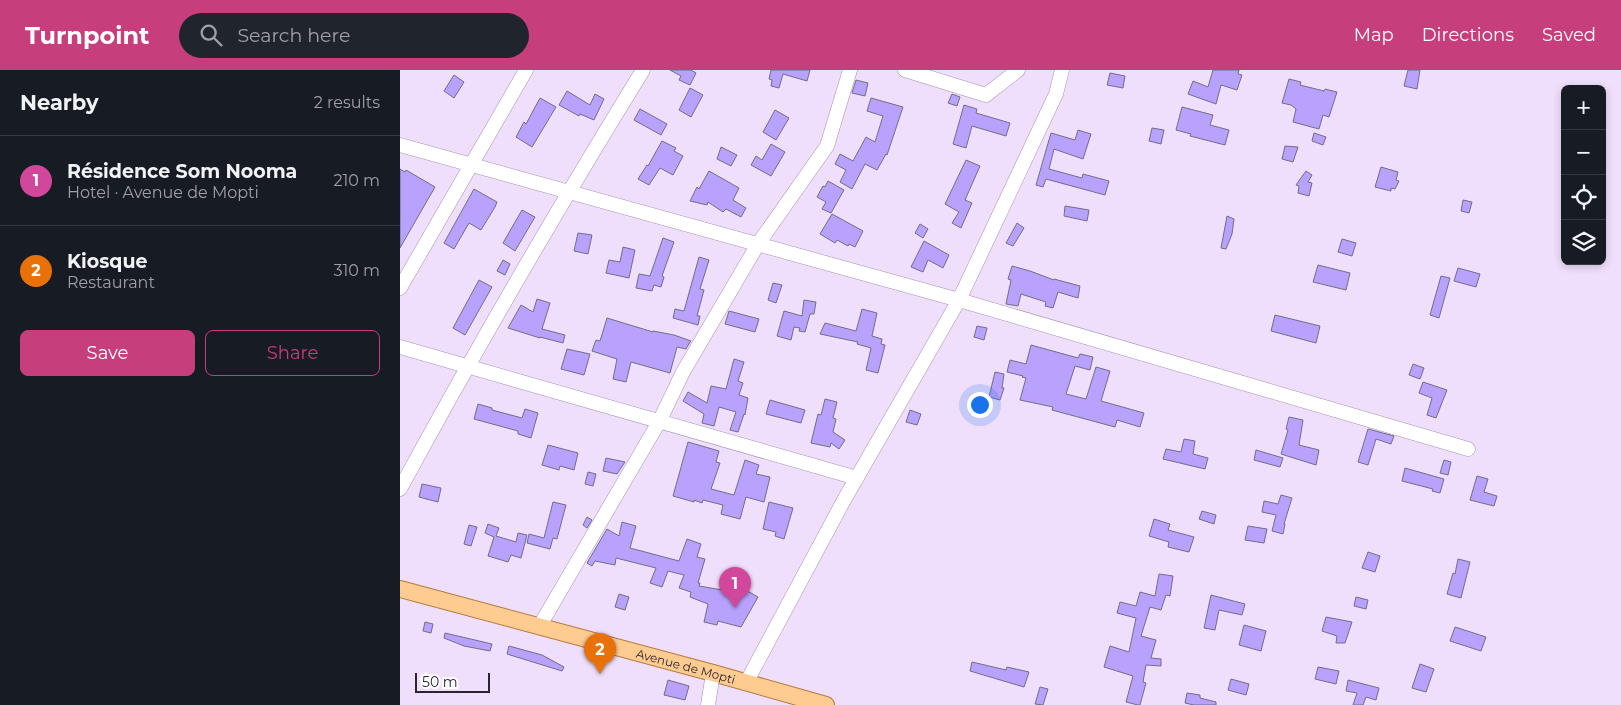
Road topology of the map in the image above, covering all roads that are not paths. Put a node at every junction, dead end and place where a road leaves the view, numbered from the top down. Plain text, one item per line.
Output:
1 (526, 70) edge
2 (643, 70) edge
3 (850, 70) edge
4 (905, 70) edge
5 (1018, 70) edge
6 (1062, 70) edge
7 (400, 145) edge
8 (472, 165) junction
9 (568, 191) junction
10 (758, 244) junction
11 (400, 288) edge
12 (959, 300) junction
13 (400, 347) edge
14 (466, 366) junction
15 (659, 422) junction
16 (1468, 449) dead end
17 (857, 478) junction
18 (400, 490) edge
19 (400, 589) edge
20 (538, 627) junction
21 (713, 673) junction
22 (746, 683) junction
23 (708, 705) edge
24 (826, 705) edge

1 - 8 street
2 - 9 street
3 - 10 street
4 - 5 street
6 - 12 street
7 - 8 street
8 - 9 street
8 - 11 street
9 - 10 street
9 - 14 street
10 - 12 street
10 - 15 street
12 - 16 street
12 - 17 street
13 - 14 street
14 - 15 street
14 - 18 street
15 - 17 street
15 - 20 street
17 - 22 street
19 - 20 main road, Avenue de Mopti
20 - 21 main road, Avenue de Mopti
21 - 22 main road, Avenue de Mopti
21 - 23 street
22 - 24 main road, Avenue de Mopti

